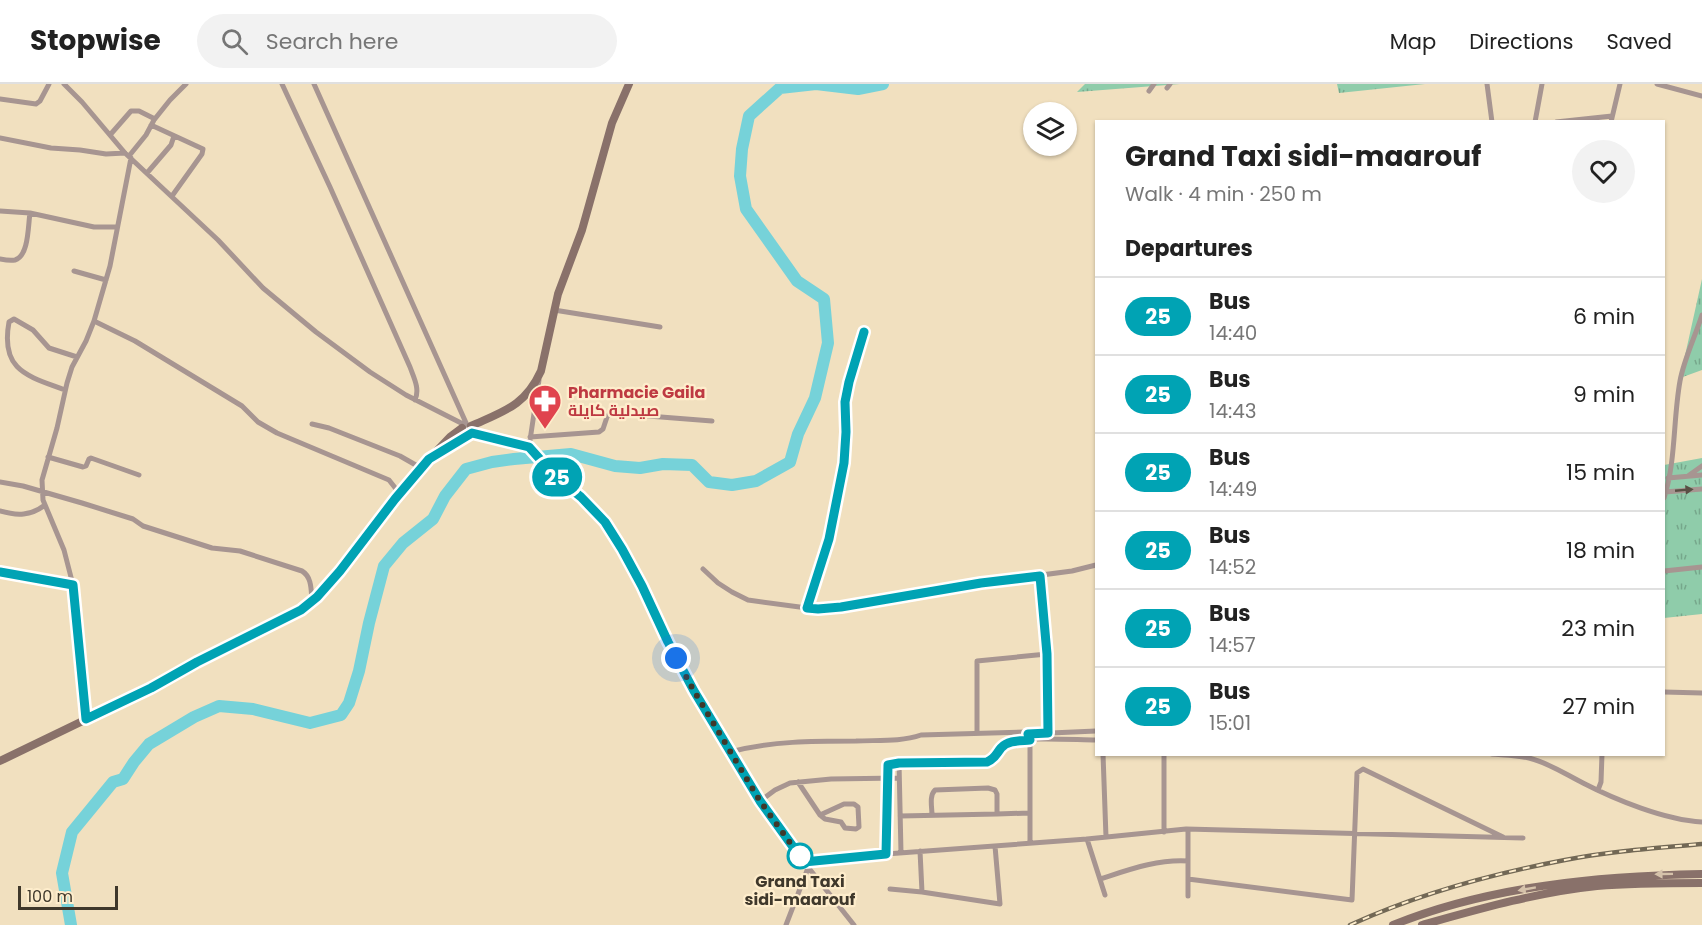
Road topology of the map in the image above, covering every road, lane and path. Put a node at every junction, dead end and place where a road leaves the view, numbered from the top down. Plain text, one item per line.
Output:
1 (49, 84) edge
2 (64, 84) edge
3 (186, 84) edge
4 (282, 84) edge
5 (314, 84) edge
6 (629, 84) edge
7 (1154, 84) edge
8 (1487, 84) edge
9 (1542, 84) edge
10 (1620, 84) edge
11 (1660, 84) edge
12 (1149, 91) dead end
13 (1702, 96) edge
14 (0, 99) edge
15 (155, 118) junction
16 (1611, 119) edge
17 (1492, 120) edge
18 (1535, 120) edge
19 (1593, 120) edge
20 (151, 125) junction
21 (110, 135) junction
22 (174, 136) junction
23 (0, 138) edge
24 (128, 156) junction
25 (147, 174) junction
26 (172, 196) junction
27 (0, 211) edge
28 (30, 213) junction
29 (117, 227) junction
30 (0, 259) edge
31 (74, 271) dead end
32 (106, 280) junction
33 (555, 310) junction
34 (1702, 315) edge
35 (94, 321) junction
36 (660, 327) dead end
37 (864, 332) dead end
38 (77, 357) junction
39 (541, 371) junction
40 (65, 390) junction
41 (415, 400) junction
42 (712, 421) dead end
43 (312, 424) dead end
44 (467, 429) junction
45 (530, 437) junction
46 (529, 447) junction
47 (48, 457) junction
48 (1702, 466) edge
49 (422, 468) junction
50 (1666, 472) edge
51 (139, 474) dead end
52 (1702, 475) edge
53 (1687, 477) junction
54 (1668, 478) junction
55 (0, 482) edge
56 (1702, 489) edge
57 (1665, 491) edge
58 (42, 492) junction
59 (400, 494) junction
60 (1665, 495) edge
61 (45, 505) junction
62 (0, 511) edge
63 (1095, 566) edge
64 (1702, 567) edge
65 (703, 569) dead end
66 (1665, 571) edge
67 (0, 572) edge
68 (1040, 576) junction
69 (73, 585) junction
70 (312, 601) junction
71 (807, 608) junction
72 (1047, 654) junction
73 (1665, 692) edge
74 (1702, 693) edge
75 (86, 719) junction
76 (1095, 731) edge
77 (977, 733) junction
78 (1048, 733) junction
79 (1055, 733) junction
80 (1028, 734) junction
81 (1030, 740) junction
82 (1054, 740) junction
83 (1095, 740) edge
84 (730, 752) junction
85 (1103, 756) edge
86 (1164, 756) edge
87 (1515, 756) edge
88 (1602, 756) edge
89 (0, 761) edge
90 (899, 763) junction
91 (887, 778) junction
92 (899, 778) junction
93 (798, 782) junction
94 (1598, 790) junction
95 (760, 801) junction
96 (1030, 813) junction
97 (997, 814) junction
98 (820, 815) junction
99 (932, 815) junction
100 (900, 816) junction
101 (1702, 822) edge
102 (1188, 830) junction
103 (1164, 832) junction
104 (1354, 834) junction
105 (1106, 837) junction
106 (1505, 837) junction
107 (1523, 838) dead end
108 (1087, 839) junction
109 (1030, 843) junction
110 (995, 846) junction
111 (920, 851) junction
112 (901, 853) junction
113 (886, 854) junction
114 (1188, 861) junction
115 (806, 865) junction
116 (1702, 874) edge
117 (1100, 879) junction
118 (1188, 879) junction
119 (1702, 883) edge
120 (890, 889) dead end
121 (922, 892) junction
122 (1105, 895) dead end
123 (1188, 896) dead end
124 (786, 925) edge
125 (854, 925) edge
126 (1393, 925) edge
127 (1422, 925) edge

1 - 14 street
2 - 21 street
3 - 15 street
4 - 41 street
5 - 44 street
6 - 33 street
7 - 12 street
8 - 17 street
9 - 18 street
10 - 16 street
11 - 13 street
15 - 20 street
15 - 21 street
16 - 19 street
20 - 22 street
20 - 24 street
21 - 24 street
22 - 25 street
22 - 26 street
23 - 24 street
24 - 25 street
24 - 29 street
25 - 26 street
26 - 41 street
27 - 28 street
28 - 29 street
28 - 30 street
29 - 32 street
31 - 32 street
32 - 35 street
33 - 36 street
33 - 39 street
34 - 50 street
35 - 38 street
35 - 59 street
37 - 71 street
38 - 40 street
38 - 40 street
39 - 44 street
39 - 45 street
40 - 47 street
41 - 44 street
42 - 45 street
43 - 49 street
44 - 46 street
44 - 49 street
45 - 46 street
46 - 84 street
47 - 51 street
47 - 58 street
48 - 53 street
49 - 59 street
50 - 54 street
52 - 53 street
53 - 54 street
54 - 57 street
55 - 58 street
60 -> 56 street
58 - 61 street
58 - 70 street
59 - 70 street
61 - 62 street
61 - 69 street
63 - 68 street
64 - 66 street
65 - 71 street
67 - 69 street
68 - 71 street
68 - 72 street
69 - 75 street
70 - 75 street
72 - 77 street
72 - 78 street
73 - 74 street
75 - 89 street
76 - 79 street
77 - 80 street
77 - 84 street
78 - 79 street
78 - 80 street
79 - 82 street
80 - 81 street
81 - 82 street
81 - 90 street
81 - 96 street
82 - 83 street
84 - 95 street
85 - 105 street
86 - 103 street
87 - 94 street
88 - 94 street
90 - 91 street
90 - 92 street
91 - 92 street
91 - 93 street
91 - 113 street
92 - 100 street
93 - 95 street
93 - 98 street
94 - 101 street
95 - 115 street
96 - 97 street
96 - 109 street
97 - 99 street
97 - 99 street
98 - 98 street
99 - 100 street
100 - 112 street
102 - 103 street
102 - 104 street
102 - 114 street
103 - 105 street
104 - 106 street
104 - 106 street
104 - 118 street
105 - 108 street
106 - 107 street
108 - 109 street
108 - 117 street
109 - 110 street
110 - 111 street
110 - 121 street
111 - 112 street
111 - 121 street
112 - 113 street
113 - 115 street
114 - 117 street
114 - 118 street
115 - 124 street
115 - 125 street
116 -> 126 street
117 - 122 street
118 - 123 street
119 - 127 street
120 - 121 street

